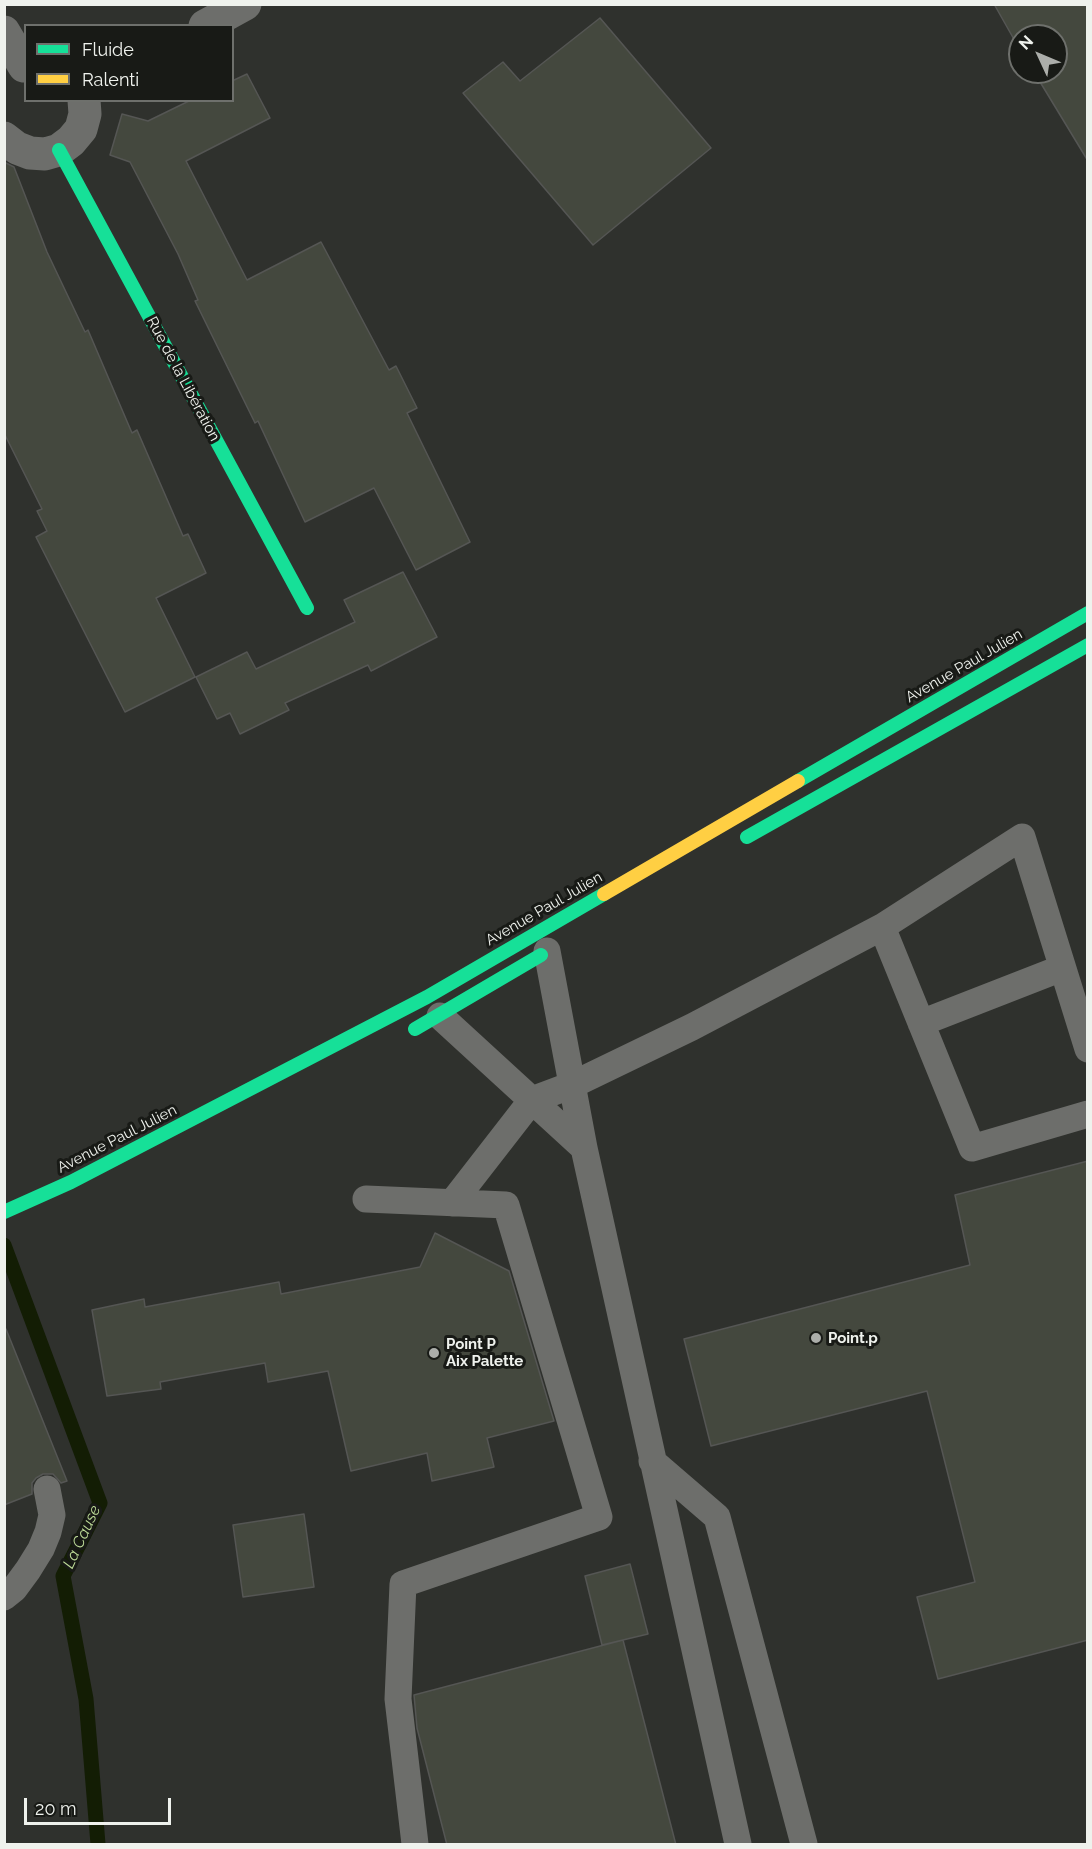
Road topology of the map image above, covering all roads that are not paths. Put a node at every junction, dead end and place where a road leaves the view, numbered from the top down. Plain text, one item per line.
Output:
1 (245, 4) edge
2 (209, 24) edge
3 (4, 32) edge
4 (18, 70) edge
5 (84, 102) edge
6 (4, 138) edge
7 (59, 150) junction
8 (308, 608) dead end
9 (1088, 613) edge
10 (1088, 645) edge
11 (733, 845) dead end
12 (882, 927) junction
13 (552, 948) joint
14 (1062, 968) junction
15 (440, 1016) junction
16 (921, 1023) junction
17 (399, 1037) dead end
18 (1088, 1049) edge
19 (572, 1085) junction
20 (532, 1100) junction
21 (1088, 1114) edge
22 (584, 1148) junction
23 (366, 1199) dead end
24 (452, 1203) junction
25 (4, 1212) edge
26 (652, 1461) junction
27 (47, 1489) dead end
28 (4, 1597) edge
29 (415, 1845) edge
30 (738, 1845) edge
31 (804, 1845) edge

1 - 2 street
3 - 4 street
5 - 7 street
6 - 7 street
7 - 8 main road, Rue de la Libération
9 - 25 main road, Avenue Paul Julien
10 - 11 main road
12 - 14 lane
12 - 16 lane
12 - 19 lane
13 - 15 main road
13 - 19 lane
14 - 16 lane
14 - 18 lane
15 - 17 main road
15 - 20 lane
16 - 21 lane
19 - 20 lane
19 - 22 lane
20 - 22 lane
20 - 24 lane
22 - 26 lane
23 - 24 lane
24 - 29 lane
26 - 30 lane
26 - 31 lane
27 - 28 lane

